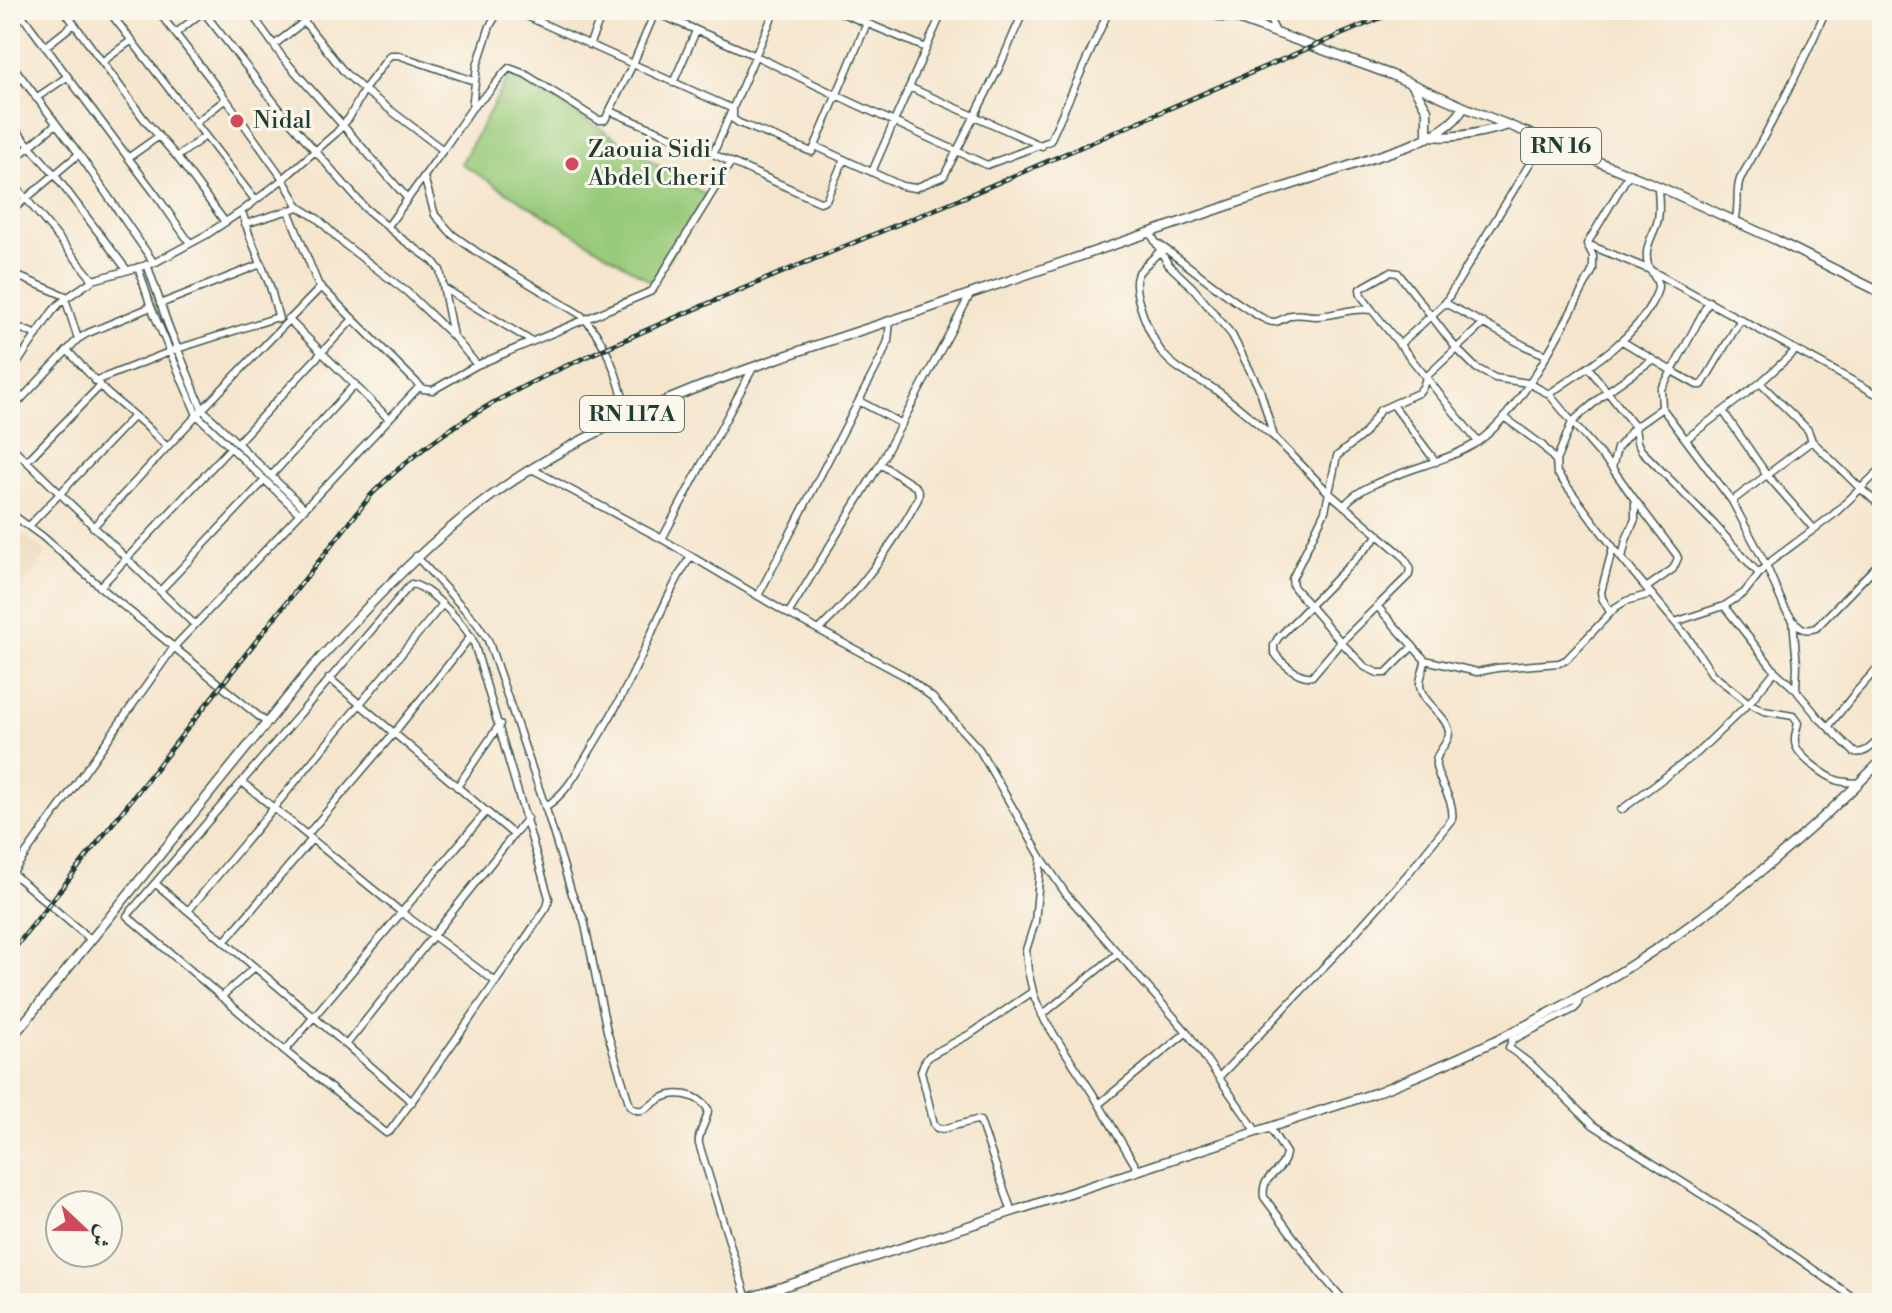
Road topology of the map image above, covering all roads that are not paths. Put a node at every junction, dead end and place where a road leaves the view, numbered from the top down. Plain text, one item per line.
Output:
1 (18, 10) edge
2 (64, 10) edge
3 (108, 10) edge
4 (157, 10) edge
5 (249, 10) edge
6 (295, 10) edge
7 (499, 10) edge
8 (513, 10) edge
9 (604, 10) edge
10 (775, 10) edge
11 (835, 10) edge
12 (943, 10) edge
13 (1024, 10) edge
14 (1109, 10) edge
15 (1202, 10) edge
16 (1251, 10) edge
17 (1826, 10) edge
18 (203, 11) edge
19 (654, 11) edge
20 (1230, 13) edge
21 (305, 21) junction
22 (867, 23) junction
23 (74, 24) junction
24 (696, 31) junction
25 (1276, 32) junction
26 (176, 33) junction
27 (132, 40) junction
28 (274, 45) junction
29 (589, 45) junction
30 (45, 47) junction
31 (926, 48) junction
32 (756, 56) junction
33 (10, 62) edge
34 (102, 62) junction
35 (633, 64) junction
36 (67, 77) junction
37 (474, 81) junction
38 (673, 83) junction
39 (1412, 83) junction
40 (909, 87) junction
41 (364, 90) junction
42 (836, 95) junction
43 (36, 98) junction
44 (226, 99) junction
45 (1464, 107) junction
46 (472, 108) junction
47 (733, 109) junction
48 (610, 111) junction
49 (975, 116) junction
50 (894, 122) junction
51 (10, 123) edge
52 (195, 123) junction
53 (56, 124) junction
54 (343, 125) junction
55 (1509, 125) junction
56 (159, 136) junction
57 (205, 136) junction
58 (1429, 137) junction
59 (1544, 140) junction
60 (30, 146) junction
61 (815, 146) junction
62 (1042, 146) junction
63 (443, 150) junction
64 (957, 151) junction
65 (315, 152) junction
66 (79, 154) junction
67 (713, 154) junction
68 (177, 157) junction
69 (128, 158) junction
70 (844, 159) junction
71 (731, 162) junction
72 (10, 163) edge
73 (872, 172) junction
74 (54, 174) junction
75 (1629, 174) junction
76 (424, 177) junction
77 (10, 179) edge
78 (283, 179) junction
79 (1658, 186) junction
80 (26, 198) junction
81 (408, 199) junction
82 (255, 200) junction
83 (299, 207) junction
84 (288, 210) junction
85 (242, 211) junction
86 (10, 212) edge
87 (1735, 221) junction
88 (225, 222) junction
89 (245, 224) junction
90 (388, 226) junction
91 (1152, 238) junction
92 (190, 243) junction
93 (1587, 244) junction
94 (1159, 252) junction
95 (151, 264) junction
96 (261, 264) junction
97 (138, 267) junction
98 (1648, 269) junction
99 (127, 270) junction
100 (11, 276) edge
101 (150, 276) junction
102 (141, 279) junction
103 (93, 280) junction
104 (321, 287) junction
105 (444, 288) junction
106 (1882, 293) edge
107 (970, 295) junction
108 (67, 298) junction
109 (1709, 301) junction
110 (1445, 303) junction
111 (160, 304) junction
112 (151, 307) junction
113 (1372, 310) junction
114 (1430, 316) junction
115 (278, 317) junction
116 (353, 319) junction
117 (1741, 319) junction
118 (586, 320) junction
119 (890, 321) junction
120 (286, 322) junction
121 (1484, 323) junction
122 (10, 324) edge
123 (37, 335) junction
124 (453, 336) junction
125 (78, 339) junction
126 (531, 341) junction
127 (1622, 341) junction
128 (1399, 345) junction
129 (1456, 348) junction
130 (177, 349) junction
131 (67, 350) junction
132 (1795, 351) junction
133 (322, 352) junction
134 (169, 353) junction
135 (1546, 355) junction
136 (1652, 360) junction
137 (477, 365) junction
138 (754, 366) junction
139 (1588, 367) junction
140 (1672, 371) junction
141 (10, 374) edge
142 (1426, 377) junction
143 (1528, 383) junction
144 (1760, 383) junction
145 (98, 384) junction
146 (355, 384) junction
147 (420, 386) junction
148 (1608, 391) junction
149 (1549, 394) junction
150 (1882, 397) edge
151 (859, 401) junction
152 (1394, 406) junction
153 (1662, 408) junction
154 (10, 411) edge
155 (1723, 411) junction
156 (200, 412) junction
157 (134, 416) junction
158 (628, 416) junction
159 (1504, 417) junction
160 (389, 419) junction
161 (1572, 422) junction
162 (902, 424) junction
163 (1635, 427) junction
164 (1274, 437) junction
165 (1686, 439) junction
166 (1812, 441) junction
167 (1478, 442) junction
168 (10, 445) edge
169 (234, 445) junction
170 (167, 447) junction
171 (27, 461) junction
172 (1556, 461) junction
173 (1436, 462) junction
174 (880, 464) junction
175 (1612, 468) junction
176 (1882, 468) edge
177 (532, 469) junction
178 (1767, 475) junction
179 (268, 478) junction
180 (1860, 488) junction
181 (1328, 492) junction
182 (60, 494) junction
183 (1635, 500) junction
184 (1732, 501) junction
185 (1344, 506) junction
186 (1882, 507) edge
187 (302, 511) junction
188 (10, 513) edge
189 (29, 526) junction
190 (93, 527) junction
191 (1814, 529) junction
192 (1379, 535) junction
193 (662, 539) junction
194 (1613, 547) junction
195 (416, 556) junction
196 (691, 556) junction
197 (126, 559) junction
198 (1622, 559) junction
199 (1882, 560) edge
200 (1766, 565) junction
201 (1759, 574) junction
202 (100, 587) junction
203 (160, 591) junction
204 (1648, 591) junction
205 (758, 596) junction
206 (442, 605) junction
207 (1310, 606) junction
208 (1377, 606) junction
209 (1724, 606) junction
210 (1610, 612) junction
211 (788, 614) junction
212 (1793, 620) junction
213 (1675, 622) junction
214 (194, 624) junction
215 (819, 630) junction
216 (471, 636) junction
217 (1341, 642) junction
218 (1413, 646) junction
219 (174, 647) junction
220 (1425, 660) junction
221 (1882, 663) edge
222 (1775, 671) junction
223 (329, 678) junction
224 (1796, 690) junction
225 (1749, 703) junction
226 (360, 704) junction
227 (267, 723) junction
228 (500, 724) junction
229 (1828, 727) junction
230 (394, 733) junction
231 (1882, 736) edge
232 (1882, 760) edge
233 (242, 782) junction
234 (1859, 783) junction
235 (457, 787) junction
236 (545, 807) junction
237 (275, 808) junction
238 (1621, 810) dead end
239 (486, 812) junction
240 (527, 818) junction
241 (513, 834) junction
242 (309, 837) junction
243 (1041, 857) junction
244 (11, 875) edge
245 (156, 884) junction
246 (117, 908) junction
247 (188, 911) junction
248 (401, 912) junction
249 (127, 916) junction
250 (433, 936) junction
251 (91, 940) junction
252 (224, 942) junction
253 (1117, 954) junction
254 (255, 967) junction
255 (496, 982) junction
256 (1032, 992) junction
257 (1579, 996) junction
258 (221, 997) junction
259 (1042, 1015) junction
260 (314, 1017) junction
261 (1187, 1032) junction
262 (10, 1040) edge
263 (346, 1045) junction
264 (285, 1051) junction
265 (1219, 1077) junction
266 (412, 1102) junction
267 (1099, 1104) junction
268 (1270, 1128) junction
269 (1257, 1132) junction
270 (1138, 1170) junction
271 (1012, 1212) junction
272 (747, 1299) junction
273 (733, 1303) edge
274 (1346, 1303) edge
275 (1861, 1303) edge

1 - 30 street
2 - 23 street
3 - 27 street
4 - 26 street
5 - 28 street
6 - 21 street
7 - 37 street
8 - 29 street
9 - 29 street
10 - 32 street
11 - 22 street
12 - 31 street
13 - 49 street
14 - 62 street
15 - 20 main road, RN 16
16 - 25 street
17 - 87 street
18 - 26 street
18 - 65 street
19 - 24 street
19 - 35 street
20 - 25 main road, RN 16
21 - 28 street
21 - 41 street
22 - 31 street
22 - 42 street
23 - 30 street
23 - 34 street
24 - 32 street
24 - 38 street
25 - 39 main road, RN 16
26 - 44 street
27 - 34 street
27 - 52 street
28 - 54 street
29 - 35 street
30 - 36 street
31 - 40 street
32 - 42 street
32 - 47 street
33 - 43 street
34 - 56 street
35 - 38 street
35 - 48 street
36 - 43 street
36 - 69 street
37 - 41 street
37 - 46 street
38 - 47 street
39 - 45 main road, RN 16
39 - 58 main road
40 - 49 street
40 - 50 street
41 - 54 street
41 - 63 street
42 - 50 street
42 - 61 street
43 - 53 street
44 - 52 street
44 - 78 street
45 - 55 main road, RN 16
45 - 58 main road, RN 117A
46 - 48 street
46 - 63 street
47 - 61 street
47 - 67 street
48 - 67 street
49 - 62 street
49 - 64 street
50 - 64 street
50 - 73 street
51 - 60 street
52 - 57 street
53 - 60 street
53 - 66 street
54 - 65 street
54 - 81 street
55 - 58 main road
55 - 59 main road, RN 16
56 - 68 street
56 - 69 street
57 - 68 street
57 - 82 street
58 - 91 main road, RN 117A
59 - 75 main road, RN 16
59 - 110 street
60 - 72 street
60 - 74 street
61 - 70 street
62 - 64 street
63 - 76 street
64 - 73 street
65 - 78 street
65 - 90 street
66 - 74 street
66 - 95 street
67 - 71 street
68 - 88 street
69 - 92 street
70 - 71 street
70 - 73 street
71 - 118 street
74 - 80 street
74 - 99 street
75 - 79 main road, RN 16
75 - 93 street
76 - 81 street
76 - 118 street
77 - 80 street
78 - 82 street
78 - 83 street
79 - 87 main road, RN 16
79 - 98 street
80 - 86 street
80 - 103 street
81 - 90 street
82 - 85 street
83 - 84 street
83 - 124 street
84 - 89 street
84 - 104 street
85 - 88 street
85 - 89 street
87 - 106 main road, RN 16
88 - 92 street
89 - 96 street
90 - 105 street
91 - 94 street
91 - 107 main road, RN 117A
91 - 113 street
92 - 95 street
93 - 98 street
93 - 135 street
94 - 164 street
94 - 164 street
95 - 97 street
95 - 101 street
96 - 111 street
96 - 115 street
97 - 99 street
97 - 102 street
98 - 109 street
98 - 127 street
99 - 103 street
100 - 108 street
101 - 102 street
101 - 111 street
102 - 112 street
103 - 108 street
104 - 116 street
104 - 120 street
105 - 124 street
105 - 126 street
107 - 119 main road, RN 117A
107 - 162 street
108 - 123 street
108 - 125 street
109 - 117 street
109 - 140 street
110 - 114 street
110 - 121 street
111 - 130 street
112 - 125 street
112 - 134 street
113 - 114 street
113 - 128 street
114 - 128 street
114 - 129 street
115 - 120 street
115 - 130 street
116 - 133 street
116 - 147 street
117 - 132 street
117 - 140 street
118 - 126 street
118 - 158 street
119 - 138 main road, RN 117A
119 - 151 street
120 - 133 street
120 - 156 street
121 - 129 street
121 - 135 street
122 - 123 street
123 - 141 street
124 - 137 street
125 - 131 street
126 - 137 street
127 - 136 street
127 - 139 street
128 - 142 street
129 - 142 street
129 - 143 street
130 - 134 street
130 - 156 street
131 - 145 street
131 - 154 street
132 - 144 street
132 - 150 street
133 - 146 street
133 - 169 street
134 - 145 street
134 - 156 street
135 - 143 street
136 - 140 street
136 - 148 street
137 - 147 street
138 - 158 main road, RN 117A
138 - 193 street
139 - 148 street
139 - 149 street
140 - 153 street
142 - 152 street
142 - 167 street
143 - 149 street
143 - 159 street
144 - 155 street
144 - 166 street
145 - 157 street
145 - 171 street
146 - 160 street
146 - 179 street
147 - 160 street
148 - 161 street
148 - 163 street
149 - 161 street
151 - 162 street
151 - 205 street
152 - 173 street
152 - 181 street
153 - 163 street
153 - 165 street
155 - 165 street
155 - 178 street
156 - 169 street
156 - 170 street
157 - 170 street
157 - 182 street
158 - 177 main road, RN 117A
159 - 167 street
159 - 172 street
160 - 187 street
161 - 172 street
161 - 175 street
162 - 174 street
163 - 175 street
163 - 201 street
164 - 181 street
165 - 184 street
166 - 178 street
166 - 180 street
167 - 173 street
168 - 171 street
169 - 179 street
169 - 197 street
170 - 190 street
171 - 182 street
172 - 194 street
173 - 185 street
174 - 211 street
174 - 215 street
175 - 183 street
176 - 180 street
177 - 193 street
177 - 195 main road, RN 117A
178 - 184 street
178 - 191 street
179 - 187 street
179 - 203 street
180 - 186 street
180 - 191 street
181 - 185 street
181 - 207 street
182 - 189 street
182 - 190 street
183 - 198 street
183 - 204 street
184 - 200 street
185 - 192 street
187 - 214 street
188 - 189 street
189 - 202 street
190 - 197 street
191 - 200 street
192 - 207 street
192 - 208 street
193 - 196 street
194 - 198 street
194 - 210 street
195 - 227 main road, RN 117A
195 - 236 street
196 - 205 street
196 - 236 street
197 - 202 street
197 - 203 street
198 - 204 street
199 - 212 street
200 - 201 street
200 - 212 street
201 - 209 street
202 - 219 street
203 - 214 street
204 - 210 street
204 - 213 street
205 - 211 street
206 - 216 street
206 - 223 street
206 - 226 street
207 - 217 street
207 - 217 street
208 - 217 street
208 - 218 street
209 - 213 street
209 - 222 street
210 - 220 street
211 - 215 street
212 - 224 street
213 - 225 street
214 - 219 street
215 - 243 street
216 - 228 street
216 - 230 street
217 - 218 street
218 - 220 street
219 - 227 street
219 - 244 street
220 - 265 street
221 - 229 street
222 - 224 street
222 - 225 street
223 - 226 street
223 - 233 street
224 - 229 street
225 - 234 street
225 - 238 street
226 - 230 street
226 - 237 street
227 - 246 main road, RN 117A
228 - 235 street
228 - 240 street
229 - 231 street
230 - 235 street
230 - 242 street
232 - 234 main road
233 - 237 street
233 - 245 street
234 - 257 main road
235 - 239 street
236 - 272 street
237 - 242 street
237 - 247 street
239 - 241 street
239 - 248 street
240 - 241 street
240 - 255 street
241 - 250 street
242 - 248 street
242 - 252 street
243 - 253 street
243 - 256 street
244 - 251 street
245 - 247 street
245 - 249 street
246 - 249 street
246 - 251 main road, RN 117A
247 - 252 street
248 - 250 street
248 - 260 street
249 - 258 street
250 - 255 street
250 - 263 street
251 - 262 main road, RN 117A
252 - 254 street
253 - 259 street
253 - 261 street
254 - 258 street
254 - 260 street
255 - 266 street
256 - 259 street
256 - 271 street
257 - 268 main road
257 - 275 street
258 - 264 street
259 - 267 street
260 - 263 street
260 - 264 street
261 - 265 street
261 - 267 street
263 - 266 street
264 - 266 street
265 - 269 street
267 - 270 street
268 - 269 main road
268 - 274 street
269 - 270 main road
270 - 271 main road
271 - 272 main road
272 - 273 main road

